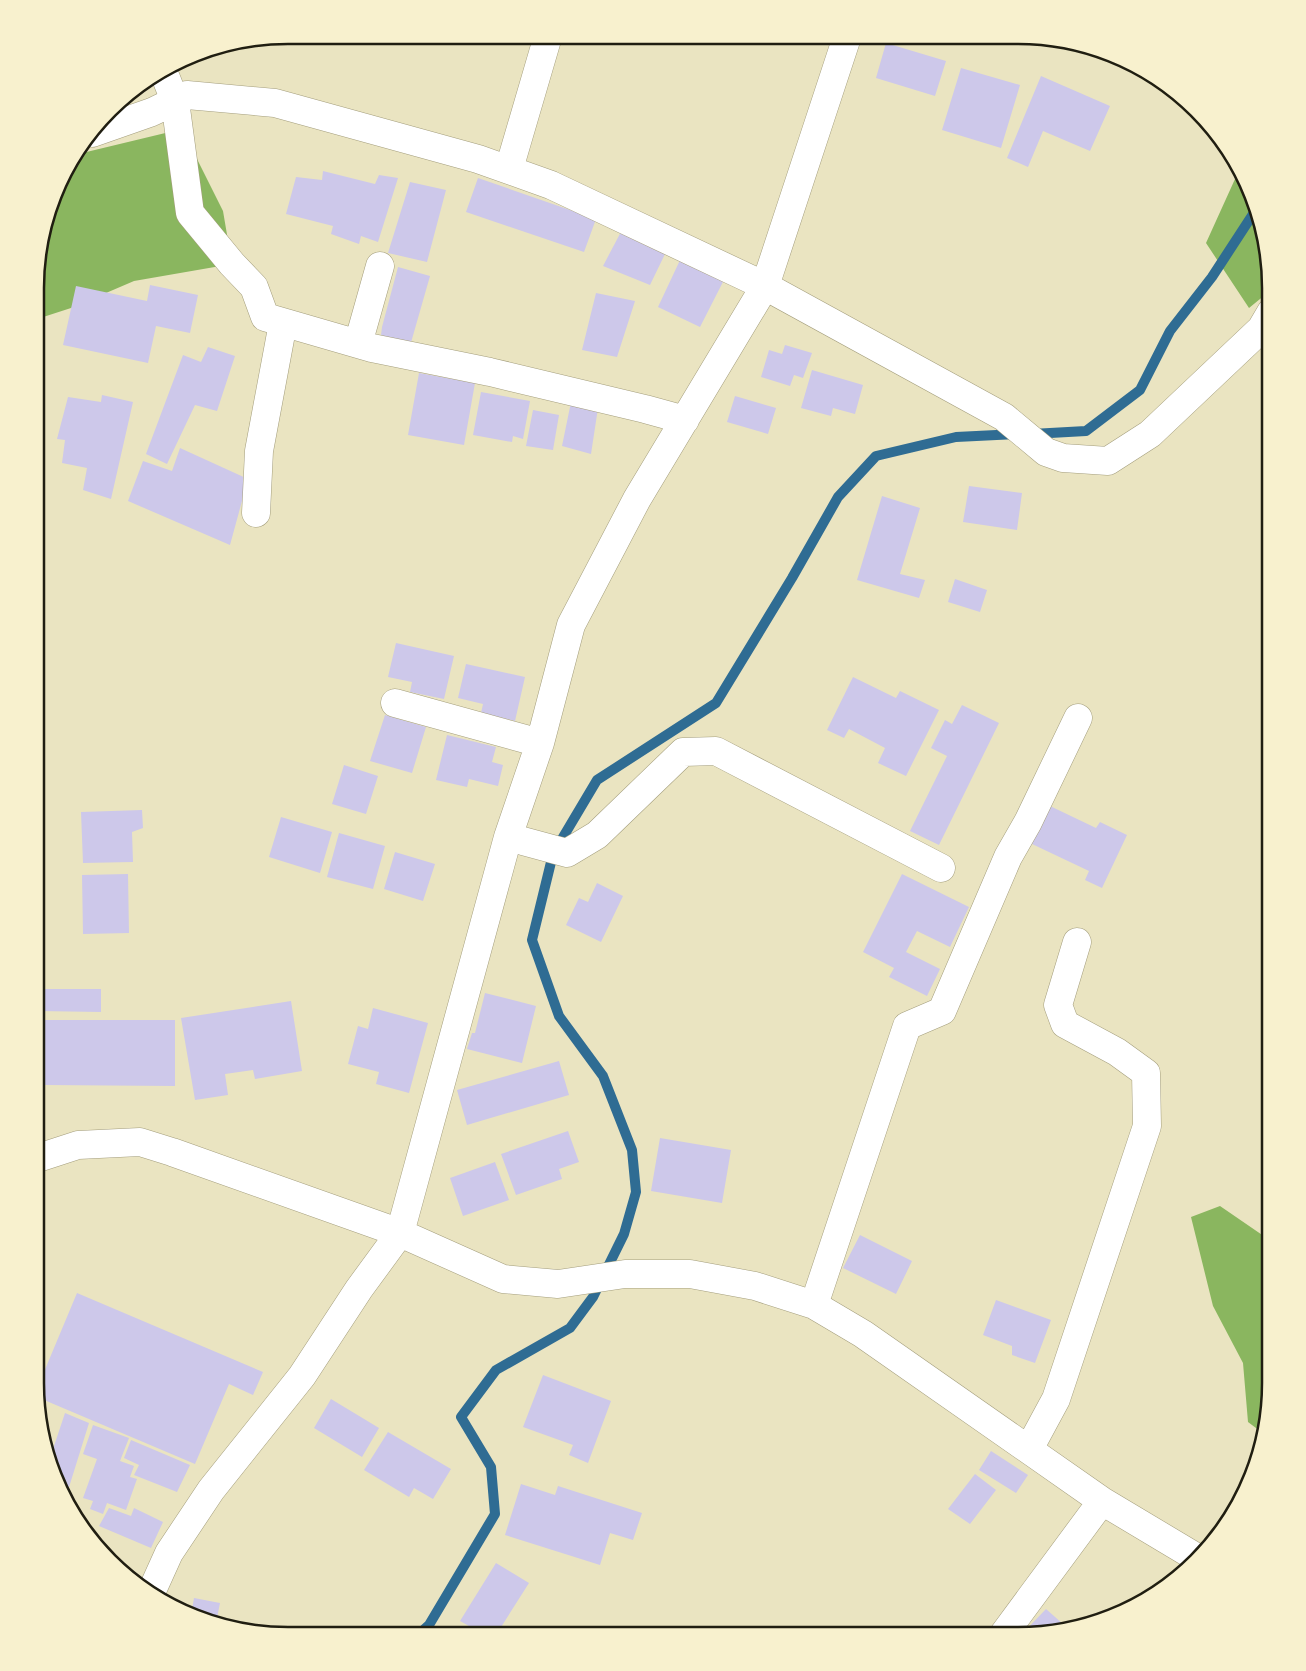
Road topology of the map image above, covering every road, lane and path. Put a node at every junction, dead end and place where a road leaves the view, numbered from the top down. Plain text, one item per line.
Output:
1 (546, 44) edge
2 (845, 44) edge
3 (165, 76) edge
4 (174, 101) junction
5 (102, 130) edge
6 (509, 169) junction
7 (380, 266) dead end
8 (765, 286) junction
9 (283, 323) junction
10 (1262, 331) edge
11 (358, 344) junction
12 (684, 420) junction
13 (256, 513) dead end
14 (395, 703) dead end
15 (1078, 718) dead end
16 (540, 743) junction
17 (517, 839) junction
18 (940, 868) dead end
19 (1077, 942) dead end
20 (44, 1156) edge
21 (400, 1233) junction
22 (814, 1305) junction
23 (1029, 1449) junction
24 (1102, 1501) junction
25 (1192, 1555) edge
26 (153, 1587) edge
27 (1010, 1627) edge

1 - 6 street
2 - 8 street
3 - 4 street
4 - 5 street
4 - 6 street
4 - 9 street
6 - 8 street
7 - 11 street
8 - 10 street
8 - 12 street
9 - 11 street
9 - 13 street
11 - 12 street
12 - 16 street
14 - 16 street
15 - 22 street
16 - 17 street
17 - 18 street
17 - 21 street
19 - 23 street
20 - 21 street
21 - 22 street
21 - 26 street
22 - 23 street
23 - 24 street
24 - 25 street
24 - 27 street

